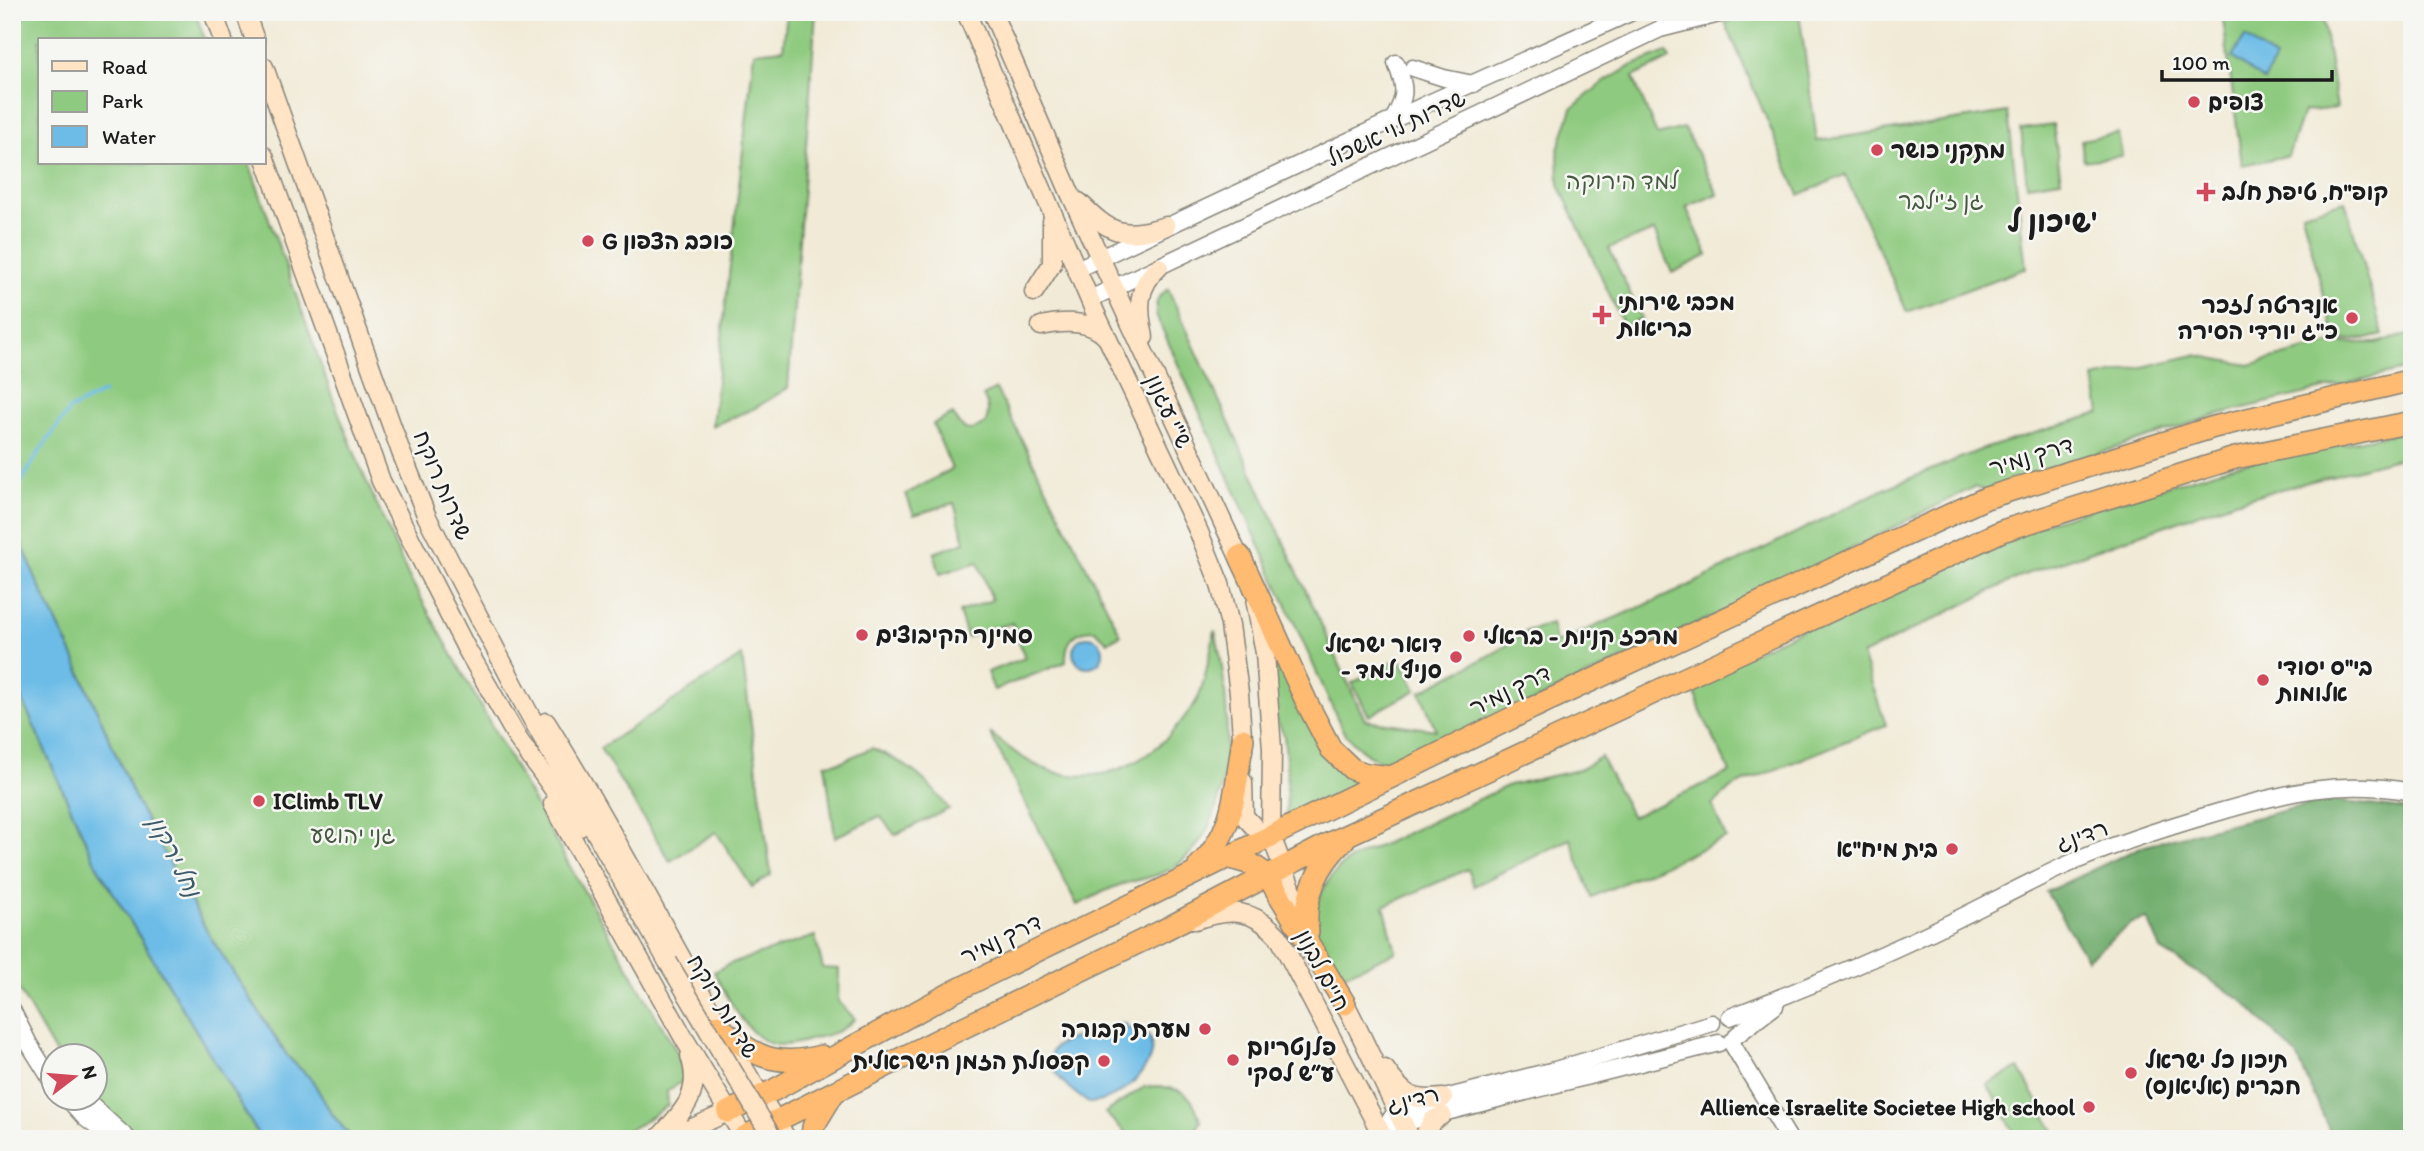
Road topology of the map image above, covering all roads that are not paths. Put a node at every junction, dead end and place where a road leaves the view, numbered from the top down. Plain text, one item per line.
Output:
1 (213, 12) edge
2 (245, 12) edge
3 (966, 12) edge
4 (992, 12) edge
5 (1632, 12) edge
6 (1727, 12) edge
7 (222, 38) edge
8 (254, 38) edge
9 (1396, 63) dead end
10 (1413, 68) dead end
11 (266, 73) edge
12 (1473, 83) junction
13 (1393, 120) junction
14 (266, 162) edge
15 (1070, 193) junction
16 (1051, 207) junction
17 (1166, 226) junction
18 (1100, 258) junction
19 (1159, 267) junction
20 (1077, 270) junction
21 (1114, 289) junction
22 (1034, 292) dead end
23 (1090, 299) junction
24 (1041, 326) dead end
25 (1111, 344) junction
26 (1149, 365) junction
27 (2412, 380) edge
28 (2412, 422) edge
29 (1240, 556) junction
30 (453, 569) junction
31 (1243, 739) junction
32 (518, 740) junction
33 (1391, 777) junction
34 (2412, 792) edge
35 (1354, 833) junction
36 (1271, 836) junction
37 (1328, 844) junction
38 (1227, 857) junction
39 (1275, 871) junction
40 (1189, 875) junction
41 (630, 898) junction
42 (1162, 931) junction
43 (1308, 932) junction
44 (12, 995) edge
45 (1788, 995) junction
46 (1345, 1004) junction
47 (12, 1010) edge
48 (1730, 1017) junction
49 (1712, 1023) junction
50 (718, 1025) junction
51 (1363, 1036) junction
52 (685, 1040) junction
53 (1729, 1040) junction
54 (38, 1044) edge
55 (844, 1051) junction
56 (38, 1058) edge
57 (836, 1091) junction
58 (760, 1097) junction
59 (1475, 1098) junction
60 (1442, 1106) junction
61 (80, 1112) edge
62 (98, 1112) edge
63 (728, 1112) junction
64 (1404, 1124) edge
65 (779, 1133) edge
66 (1383, 1136) edge
67 (744, 1138) edge
68 (113, 1139) edge
69 (128, 1139) edge
70 (658, 1139) edge
71 (668, 1139) edge
72 (812, 1139) edge
73 (1423, 1139) edge
74 (1789, 1139) edge

1 - 7 main road
2 - 8 main road
3 - 16 main road, ש''י עגנון
4 - 15 main road, ש''י עגנון
5 - 12 street, שדרות לוי אשכול
6 - 19 street, שדרות לוי אשכול
9 - 13 street
10 - 12 street
11 - 30 main road, שדרות רוקח
12 - 13 street, שדרות לוי אשכול
13 - 17 street, שדרות לוי אשכול
14 - 32 main road, שדרות רוקח
15 - 17 main road
15 - 18 main road, ש''י עגנון
16 - 20 main road, ש''י עגנון
16 - 22 main road
17 - 18 street, שדרות לוי אשכול
18 - 20 street, שדרות לוי אשכול
18 - 21 main road, ש''י עגנון
19 - 21 street, שדרות לוי אשכול
19 - 26 main road
20 - 23 main road, ש''י עגנון
21 - 23 street, שדרות לוי אשכול
21 - 26 main road, ש''י עגנון
23 - 25 main road, ש''י עגנון
24 - 25 main road
25 - 31 main road, ש''י עגנון
26 - 29 main road, ש''י עגנון
27 - 33 highway, דרך נמיר
28 - 35 highway
29 - 33 highway
29 - 36 main road, ש''י עגנון
30 - 41 main road, שדרות רוקח
30 - 50 main road
31 - 36 main road, ש''י עגנון
31 - 40 highway
32 - 41 main road, שדרות רוקח
32 - 52 main road
33 - 36 highway, דרך נמיר
34 - 45 street, רדינג
35 - 37 highway
35 - 43 highway
36 - 37 highway
36 - 38 highway, דרך נמיר
36 - 39 highway
37 - 39 highway
38 - 39 highway
38 - 40 highway, דרך נמיר
39 - 42 highway
39 - 43 main road, חיים לבנון
39 - 46 highway
40 - 55 highway, דרך נמיר
41 - 65 main road, שדרות רוקח, bridge
42 - 57 highway
42 - 66 main road, חיים לבנון
43 - 46 main road, חיים לבנון
44 - 54 street
45 - 48 street, רדינג
45 - 53 street, רדינג
46 - 51 main road, חיים לבנון
47 - 56 street
48 - 49 street
48 - 53 street
49 - 53 street
49 - 59 street, רדינג
50 - 55 highway
50 - 58 main road
51 - 60 main road
51 - 64 main road, חיים לבנון
52 - 63 main road
52 - 70 main road
53 - 59 street, רדינג
53 - 74 street
55 - 58 highway, דרך נמיר
57 - 65 highway
57 - 72 highway
58 - 63 highway, דרך נמיר
58 - 65 main road
59 - 60 street, רדינג
60 - 64 street, רדינג
60 - 73 main road
61 - 68 street
62 - 69 street
63 - 67 main road
63 - 71 main road, דרך נמיר
64 - 66 street, רדינג
65 - 67 highway

